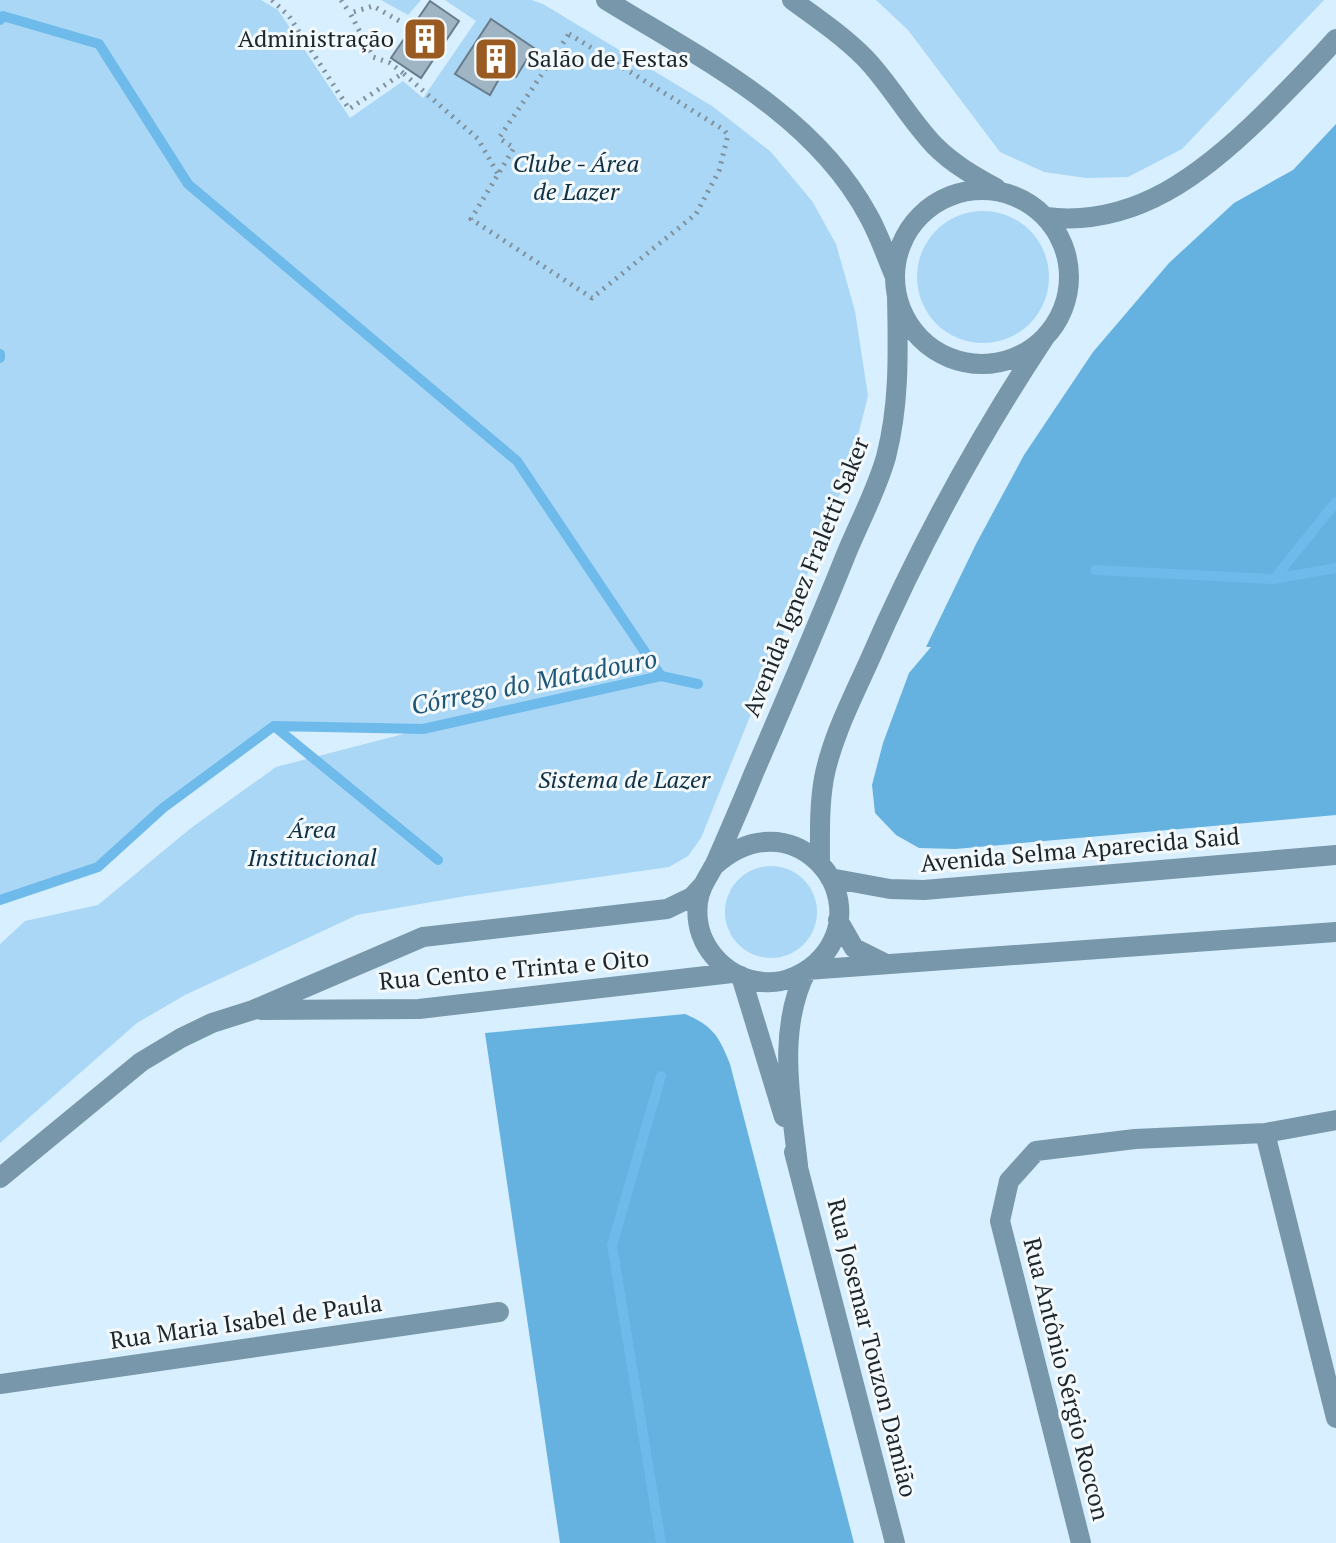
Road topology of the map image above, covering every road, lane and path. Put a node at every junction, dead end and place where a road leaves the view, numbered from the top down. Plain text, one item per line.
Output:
1 (272, 0) edge
2 (341, 0) edge
3 (606, 0) edge
4 (792, 0) edge
5 (350, 13) junction
6 (403, 23) dead end
7 (1336, 39) edge
8 (403, 73) junction
9 (498, 174) junction
10 (1007, 193) junction
11 (1046, 217) junction
12 (896, 286) junction
13 (1045, 337) junction
14 (1336, 855) edge
15 (825, 871) junction
16 (708, 876) junction
17 (838, 920) junction
18 (1336, 932) edge
19 (889, 965) junction
20 (807, 970) junction
21 (736, 974) junction
22 (253, 1010) junction
23 (1336, 1120) edge
24 (1265, 1133) junction
25 (798, 1165) junction
26 (0, 1178) edge
27 (499, 1312) dead end
28 (0, 1384) edge
29 (1336, 1418) edge
30 (895, 1543) edge
31 (1081, 1543) edge

1 - 8 path
2 - 5 path
3 - 12 street, Avenida Ignez Fraletti Saker
4 - 10 street
5 - 6 path
5 - 8 path
7 - 11 street
8 - 9 path
9 - 9 path
10 - 11 street
10 - 12 street, Avenida Ignez Fraletti Saker
11 - 13 street
12 - 13 street, Avenida Ignez Fraletti Saker
12 - 16 street, Avenida Ignez Fraletti Saker
13 - 15 street
14 - 15 street, Avenida Selma Aparecida Said
15 - 16 street
15 - 17 street
16 - 21 street
16 - 22 street
17 - 19 street
17 - 20 street
18 - 19 street
19 - 20 street
20 - 21 street
20 - 25 street, Rua Josemar Touzon Damião
21 - 22 street, Rua Cento e Trinta e Oito
21 - 25 street, Rua Josemar Touzon Damião
22 - 26 street
23 - 24 street
24 - 29 street
24 - 31 street, Rua Antônio Sérgio Roccon
25 - 30 street, Rua Josemar Touzon Damião
27 - 28 street, Rua Maria Isabel de Paula

